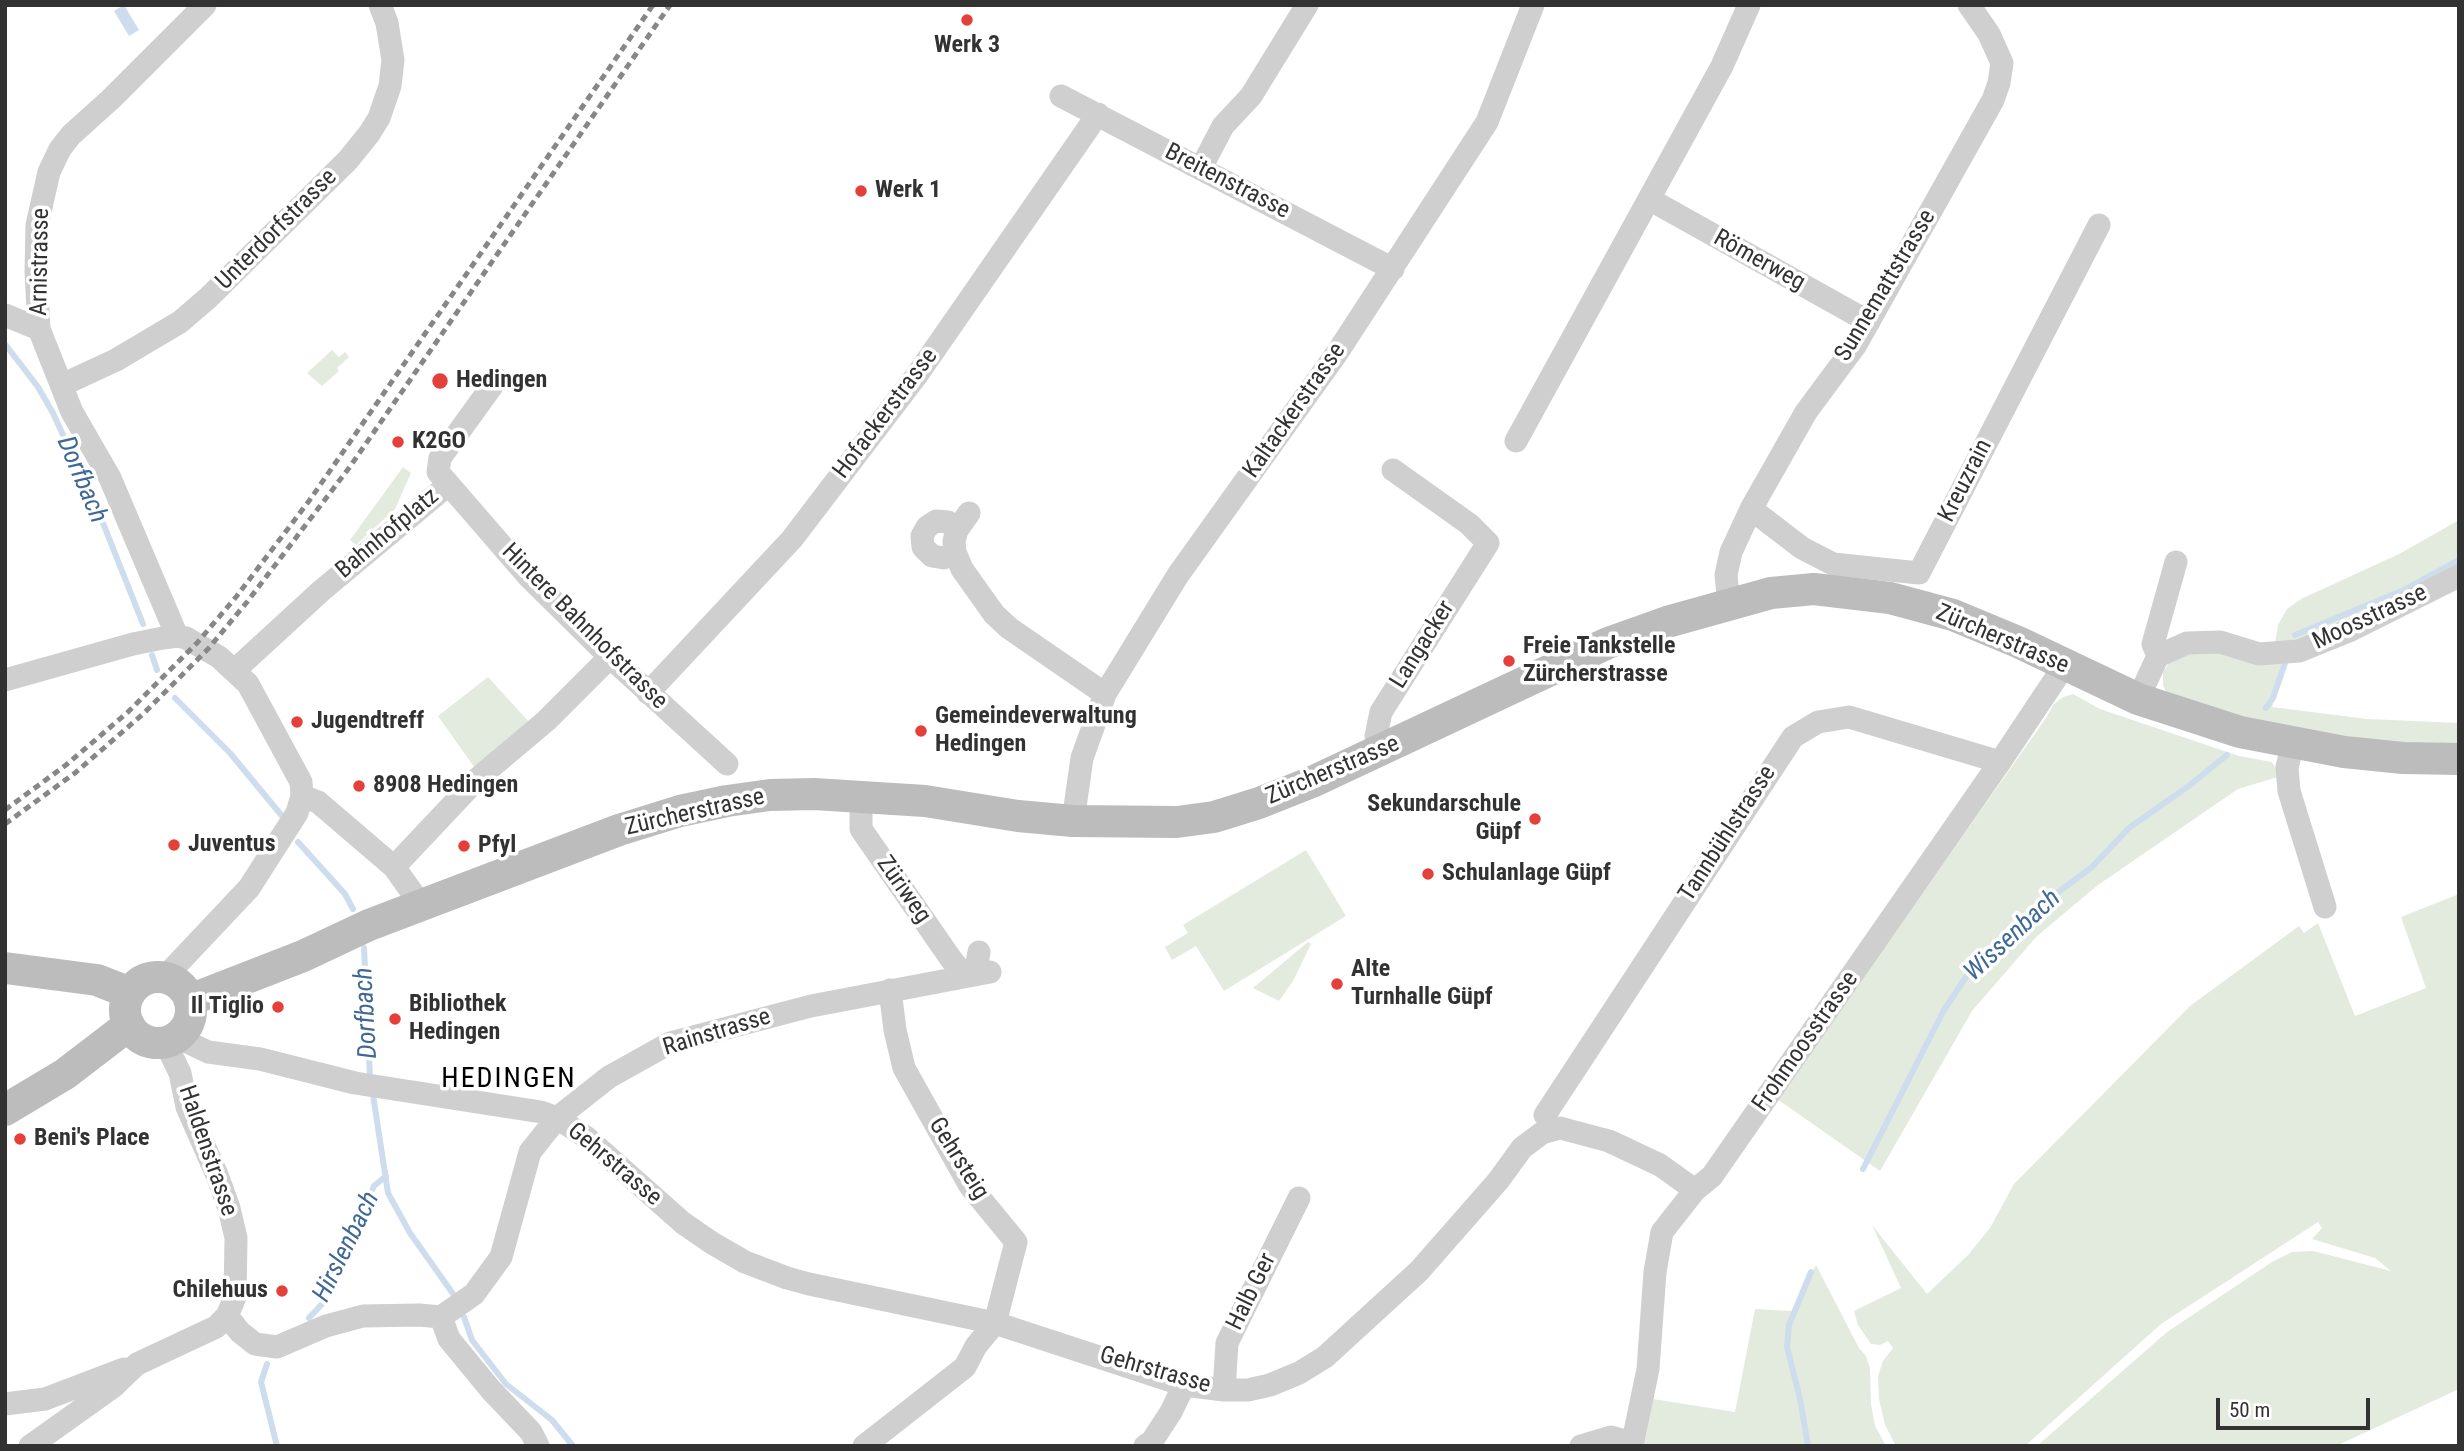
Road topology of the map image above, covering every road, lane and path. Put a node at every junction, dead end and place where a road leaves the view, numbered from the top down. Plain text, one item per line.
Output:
1 (205, 5) edge
2 (380, 5) edge
3 (1307, 5) edge
4 (1533, 5) edge
5 (1749, 5) edge
6 (1969, 5) edge
7 (1061, 96) dead end
8 (1098, 114) junction
9 (1201, 168) junction
10 (1649, 200) junction
11 (2099, 225) dead end
12 (1393, 269) junction
13 (5, 315) edge
14 (1869, 322) junction
15 (39, 329) junction
16 (497, 379) dead end
17 (62, 385) junction
18 (1516, 441) dead end
19 (1393, 470) dead end
20 (448, 485) junction
21 (1751, 509) junction
22 (960, 532) dead end
23 (2176, 562) dead end
24 (2459, 576) edge
25 (1729, 604) junction
26 (177, 636) junction
27 (2158, 656) junction
28 (610, 657) junction
29 (2064, 666) junction
30 (234, 670) junction
31 (5, 680) edge
32 (648, 693) junction
33 (1105, 694) junction
34 (2138, 699) junction
35 (2293, 744) junction
36 (1378, 753) junction
37 (2459, 759) edge
38 (2000, 762) junction
39 (727, 764) dead end
40 (302, 796) junction
41 (861, 796) junction
42 (1073, 821) junction
43 (394, 867) junction
44 (2325, 907) dead end
45 (419, 908) junction
46 (5, 968) edge
47 (977, 969) joint
48 (165, 977) junction
49 (890, 990) junction
50 (130, 993) junction
51 (190, 1000) junction
52 (129, 1025) junction
53 (171, 1040) junction
54 (5, 1110) edge
55 (1545, 1115) dead end
56 (557, 1118) junction
57 (1695, 1190) junction
58 (1299, 1198) dead end
59 (227, 1316) junction
60 (441, 1317) junction
61 (995, 1323) junction
62 (137, 1364) junction
63 (1184, 1385) junction
64 (1224, 1390) junction
65 (5, 1404) edge
66 (1632, 1444) edge
67 (30, 1446) edge
68 (538, 1446) edge
69 (864, 1446) edge
70 (1145, 1446) edge
71 (1581, 1446) edge

1 - 15 street, Arnistrasse
2 - 17 street, Unterdorfstrasse
3 - 9 street
4 - 12 street, Kaltackerstrasse
5 - 10 street
6 - 14 street, Sunnemattstrasse
7 - 8 street, Breitenstrasse
8 - 9 street, Breitenstrasse
8 - 32 street, Hofackerstrasse
9 - 12 street, Breitenstrasse
10 - 14 street, Römerweg
10 - 18 street
11 - 21 street, Kreuzrain
12 - 33 street, Kaltackerstrasse
13 - 15 street
14 - 21 street, Sunnemattstrasse
15 - 17 street, Arnistrasse
16 - 20 street, Bahnhofplatz
17 - 26 street, Arnistrasse
19 - 36 street, Langacker
20 - 28 street, Hintere Bahnhofstrasse
20 - 30 street, Bahnhofplatz
21 - 25 street, Sunnemattstrasse
22 - 33 street
23 - 27 street
24 - 27 street, Moosstrasse
25 - 29 main road, Zürcherstrasse
25 - 36 main road, Zürcherstrasse
26 - 30 street
26 - 31 street
27 - 34 street
28 - 32 street, Hintere Bahnhofstrasse
28 - 43 street
29 - 34 main road, Zürcherstrasse
29 - 38 street, Frohmoosstrasse
30 - 40 street
32 - 39 street, Hintere Bahnhofstrasse
33 - 42 street, Kaltackerstrasse
34 - 35 main road, Zürcherstrasse
35 - 37 main road, Zürcherstrasse
35 - 44 street
36 - 42 main road, Zürcherstrasse
38 - 55 street, Tannbühlstrasse
38 - 57 street, Frohmoosstrasse
40 - 43 street
40 - 48 street
41 - 42 main road, Zürcherstrasse
41 - 45 main road, Zürcherstrasse
41 - 47 street, Züriweg
43 - 45 street
45 - 51 main road, Zürcherstrasse
46 - 50 main road
47 - 49 street, Rainstrasse
48 - 50 main road
48 - 51 main road
49 - 56 street, Rainstrasse
49 - 61 street, Gehrsteig
50 - 52 main road
51 - 53 main road
52 - 53 main road
52 - 54 main road
53 - 56 street
53 - 59 street, Haldenstrasse
56 - 60 street, Rainstrasse
56 - 61 street, Gehrstrasse
57 - 64 street, Gehrstrasse
57 - 66 street, Frohmoosstrasse
58 - 64 street, Halb Ger
59 - 60 street
59 - 62 street
60 - 68 street
61 - 63 street, Gehrstrasse
61 - 69 street
62 - 65 street
62 - 67 street
63 - 64 street, Gehrstrasse
63 - 70 street
66 - 71 street

